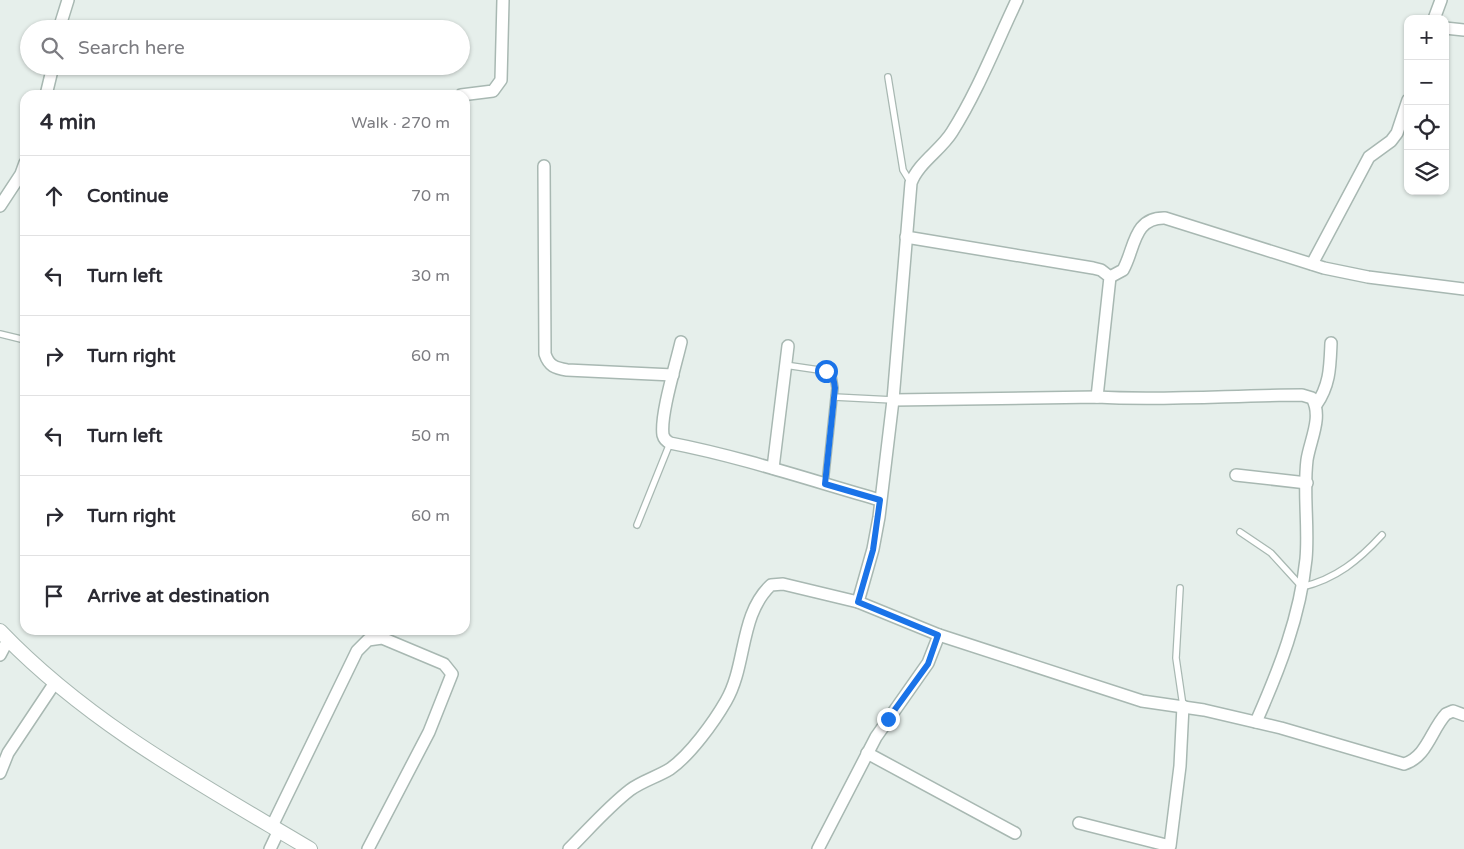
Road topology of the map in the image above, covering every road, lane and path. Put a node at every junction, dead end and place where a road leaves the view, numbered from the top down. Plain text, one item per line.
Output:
1 (68, 0) edge
2 (503, 0) edge
3 (1017, 0) edge
4 (1441, 0) edge
5 (1435, 15) edge
6 (62, 20) edge
7 (1449, 28) edge
8 (1464, 30) edge
9 (51, 75) edge
10 (888, 77) dead end
11 (47, 90) edge
12 (470, 94) edge
13 (1406, 105) edge
14 (544, 166) dead end
15 (20, 177) edge
16 (911, 183) junction
17 (0, 206) edge
18 (906, 237) junction
19 (1312, 264) junction
20 (1110, 277) junction
21 (1464, 289) edge
22 (0, 334) edge
23 (20, 339) edge
24 (681, 342) dead end
25 (1331, 344) dead end
26 (788, 346) dead end
27 (785, 365) junction
28 (673, 375) junction
29 (834, 397) junction
30 (1097, 397) junction
31 (893, 400) junction
32 (1316, 405) junction
33 (670, 443) junction
34 (773, 468) junction
35 (1236, 475) dead end
36 (1307, 483) junction
37 (825, 484) junction
38 (880, 500) junction
39 (637, 525) dead end
40 (1240, 532) dead end
41 (1382, 535) dead end
42 (1302, 587) junction
43 (1180, 588) dead end
44 (858, 602) junction
45 (938, 635) junction
46 (4, 636) edge
47 (0, 655) edge
48 (54, 684) junction
49 (1184, 706) junction
50 (1464, 714) edge
51 (1256, 722) junction
52 (867, 753) junction
53 (0, 773) edge
54 (1079, 823) dead end
55 (275, 828) junction
56 (1015, 833) dead end
57 (1173, 848) edge
58 (270, 849) edge
59 (310, 849) edge
60 (368, 849) edge
61 (569, 849) edge
62 (818, 849) edge

1 - 6 street
2 - 12 street
3 - 16 street
4 - 5 street
7 - 8 street
9 - 11 street
10 - 16 lane
13 - 19 street
14 - 28 street
15 - 17 street
16 - 18 street
18 - 20 street
18 - 31 street
19 - 20 street
19 - 21 street
20 - 30 street
22 - 23 lane
24 - 28 street
25 - 32 street
26 - 27 street
27 - 29 lane
27 - 34 street
28 - 33 street
29 - 31 lane
29 - 37 lane
30 - 31 street
30 - 32 street
31 - 38 street
32 - 36 street
33 - 34 street
33 - 39 lane
34 - 37 street
35 - 36 street
36 - 42 street
37 - 38 street
38 - 44 street
40 - 42 lane
41 - 42 lane
42 - 51 street
43 - 49 lane
44 - 45 street
44 - 61 street
45 - 49 street
45 - 52 street
46 - 47 street
46 - 48 street
48 - 53 street
48 - 55 street
49 - 51 street
49 - 57 street
50 - 51 street
52 - 56 street
52 - 62 street
54 - 57 street
55 - 58 street
55 - 59 street
55 - 60 street

